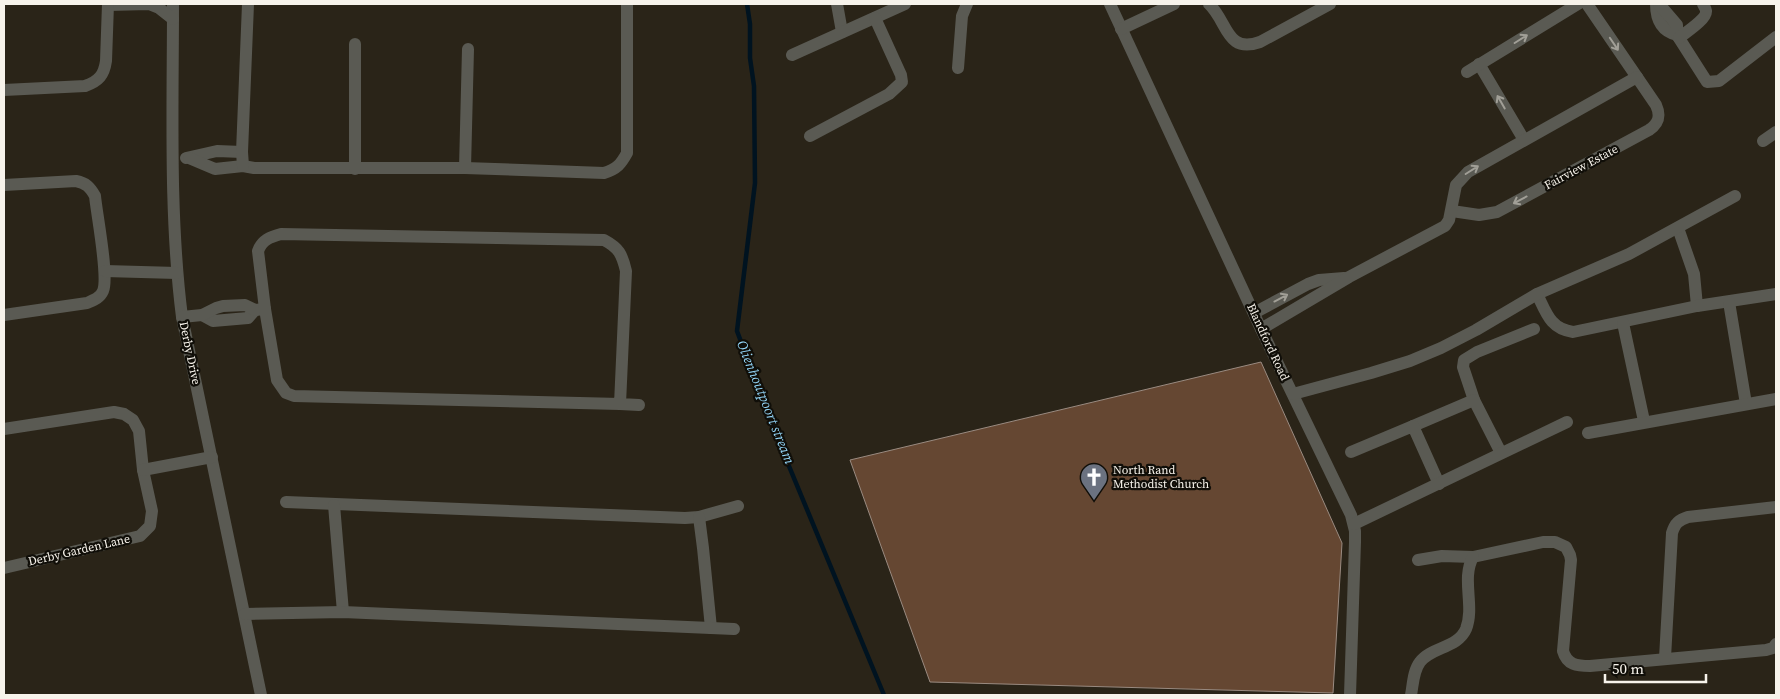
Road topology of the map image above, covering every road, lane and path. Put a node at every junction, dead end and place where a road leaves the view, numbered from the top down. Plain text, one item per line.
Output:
1 (108, 4) edge
2 (173, 4) edge
3 (248, 4) edge
4 (627, 4) edge
5 (837, 4) edge
6 (905, 4) edge
7 (967, 4) edge
8 (1110, 4) edge
9 (1174, 4) edge
10 (1209, 4) edge
11 (1330, 4) edge
12 (1578, 4) edge
13 (1587, 4) edge
14 (1658, 4) edge
15 (1703, 4) edge
16 (875, 18) junction
17 (173, 19) junction
18 (1122, 29) junction
19 (842, 32) junction
20 (1678, 37) junction
21 (1776, 37) edge
22 (356, 44) dead end
23 (468, 49) dead end
24 (792, 55) dead end
25 (1479, 64) junction
26 (958, 68) dead end
27 (1466, 72) dead end
28 (1637, 77) junction
29 (4, 90) edge
30 (1776, 132) edge
31 (810, 136) dead end
32 (1524, 140) junction
33 (1762, 141) dead end
34 (242, 152) junction
35 (174, 158) junction
36 (189, 158) junction
37 (243, 166) junction
38 (464, 168) junction
39 (355, 169) junction
40 (4, 185) edge
41 (1735, 196) dead end
42 (1452, 211) junction
43 (1678, 228) junction
44 (105, 271) junction
45 (177, 273) junction
46 (1349, 277) junction
47 (1537, 294) junction
48 (1776, 294) edge
49 (1729, 302) junction
50 (1697, 306) junction
51 (260, 310) junction
52 (1254, 313) junction
53 (4, 315) edge
54 (182, 317) junction
55 (1623, 323) junction
56 (1261, 329) junction
57 (1534, 329) dead end
58 (1293, 394) junction
59 (1776, 399) edge
60 (1474, 400) junction
61 (620, 404) junction
62 (1746, 404) junction
63 (639, 405) dead end
64 (1567, 422) dead end
65 (1644, 422) junction
66 (1413, 426) junction
67 (4, 429) edge
68 (1588, 433) dead end
69 (1351, 452) dead end
70 (1501, 453) junction
71 (212, 457) junction
72 (143, 470) junction
73 (1439, 484) junction
74 (286, 502) dead end
75 (334, 505) junction
76 (738, 506) dead end
77 (1776, 507) edge
78 (698, 517) junction
79 (1354, 524) junction
80 (1472, 557) junction
81 (1418, 560) dead end
82 (4, 568) edge
83 (343, 612) junction
84 (245, 614) junction
85 (711, 628) junction
86 (734, 629) dead end
87 (1776, 644) edge
88 (1665, 658) junction
89 (261, 695) edge
90 (1350, 695) edge
91 (1411, 695) edge

1 - 17 street
1 - 29 street
2 - 17 street, Derby Drive
3 - 34 street
4 - 38 street
5 - 19 street
6 - 16 street
7 - 26 street
8 - 18 street, Blandford Road
9 - 18 street
10 - 11 street
25 -> 12 street
13 -> 28 street, Fairview Estate
14 - 20 street
15 - 20 street
16 - 19 street
16 - 31 street
17 - 35 street, Derby Drive
18 - 52 street, Blandford Road
19 - 24 street
20 - 21 street
22 - 39 street
23 - 38 street
25 - 27 street
32 -> 25 street
28 - 32 street
28 -> 42 street, Fairview Estate
30 - 33 street
42 -> 32 street
34 - 36 street
34 - 37 street
35 - 36 street
35 - 45 street, Derby Drive
36 - 37 street
37 - 39 street
38 - 39 street
40 - 44 street
41 - 43 street
42 - 46 street
43 - 47 street
43 - 50 street
44 - 45 street
44 - 53 street
45 - 54 street, Derby Drive
52 -> 46 street
46 - 56 street
47 - 55 street
47 - 58 street
48 - 49 street
49 - 50 street
49 - 62 street
50 - 55 street
51 - 54 street
51 - 61 street
51 - 61 street
52 - 56 street, Blandford Road
54 - 71 street, Derby Drive
55 - 65 street
56 - 58 street, Blandford Road
57 - 60 street
58 - 79 street, Blandford Road
59 - 62 street
60 - 66 street
60 - 70 street
61 - 63 street
62 - 65 street
64 - 70 street
65 - 68 street
66 - 69 street
66 - 73 street
67 - 72 street, Derby Garden Lane
70 - 73 street
71 - 72 street
71 - 84 street, Derby Drive
72 - 82 street, Derby Garden Lane
73 - 79 street
74 - 75 street
75 - 78 street
75 - 83 street
76 - 78 street
77 - 88 street
78 - 85 street
79 - 90 street, Blandford Road
80 - 81 street
80 - 88 street
80 - 91 street
83 - 84 street
83 - 85 street
84 - 89 street, Derby Drive
85 - 86 street
87 - 88 street

